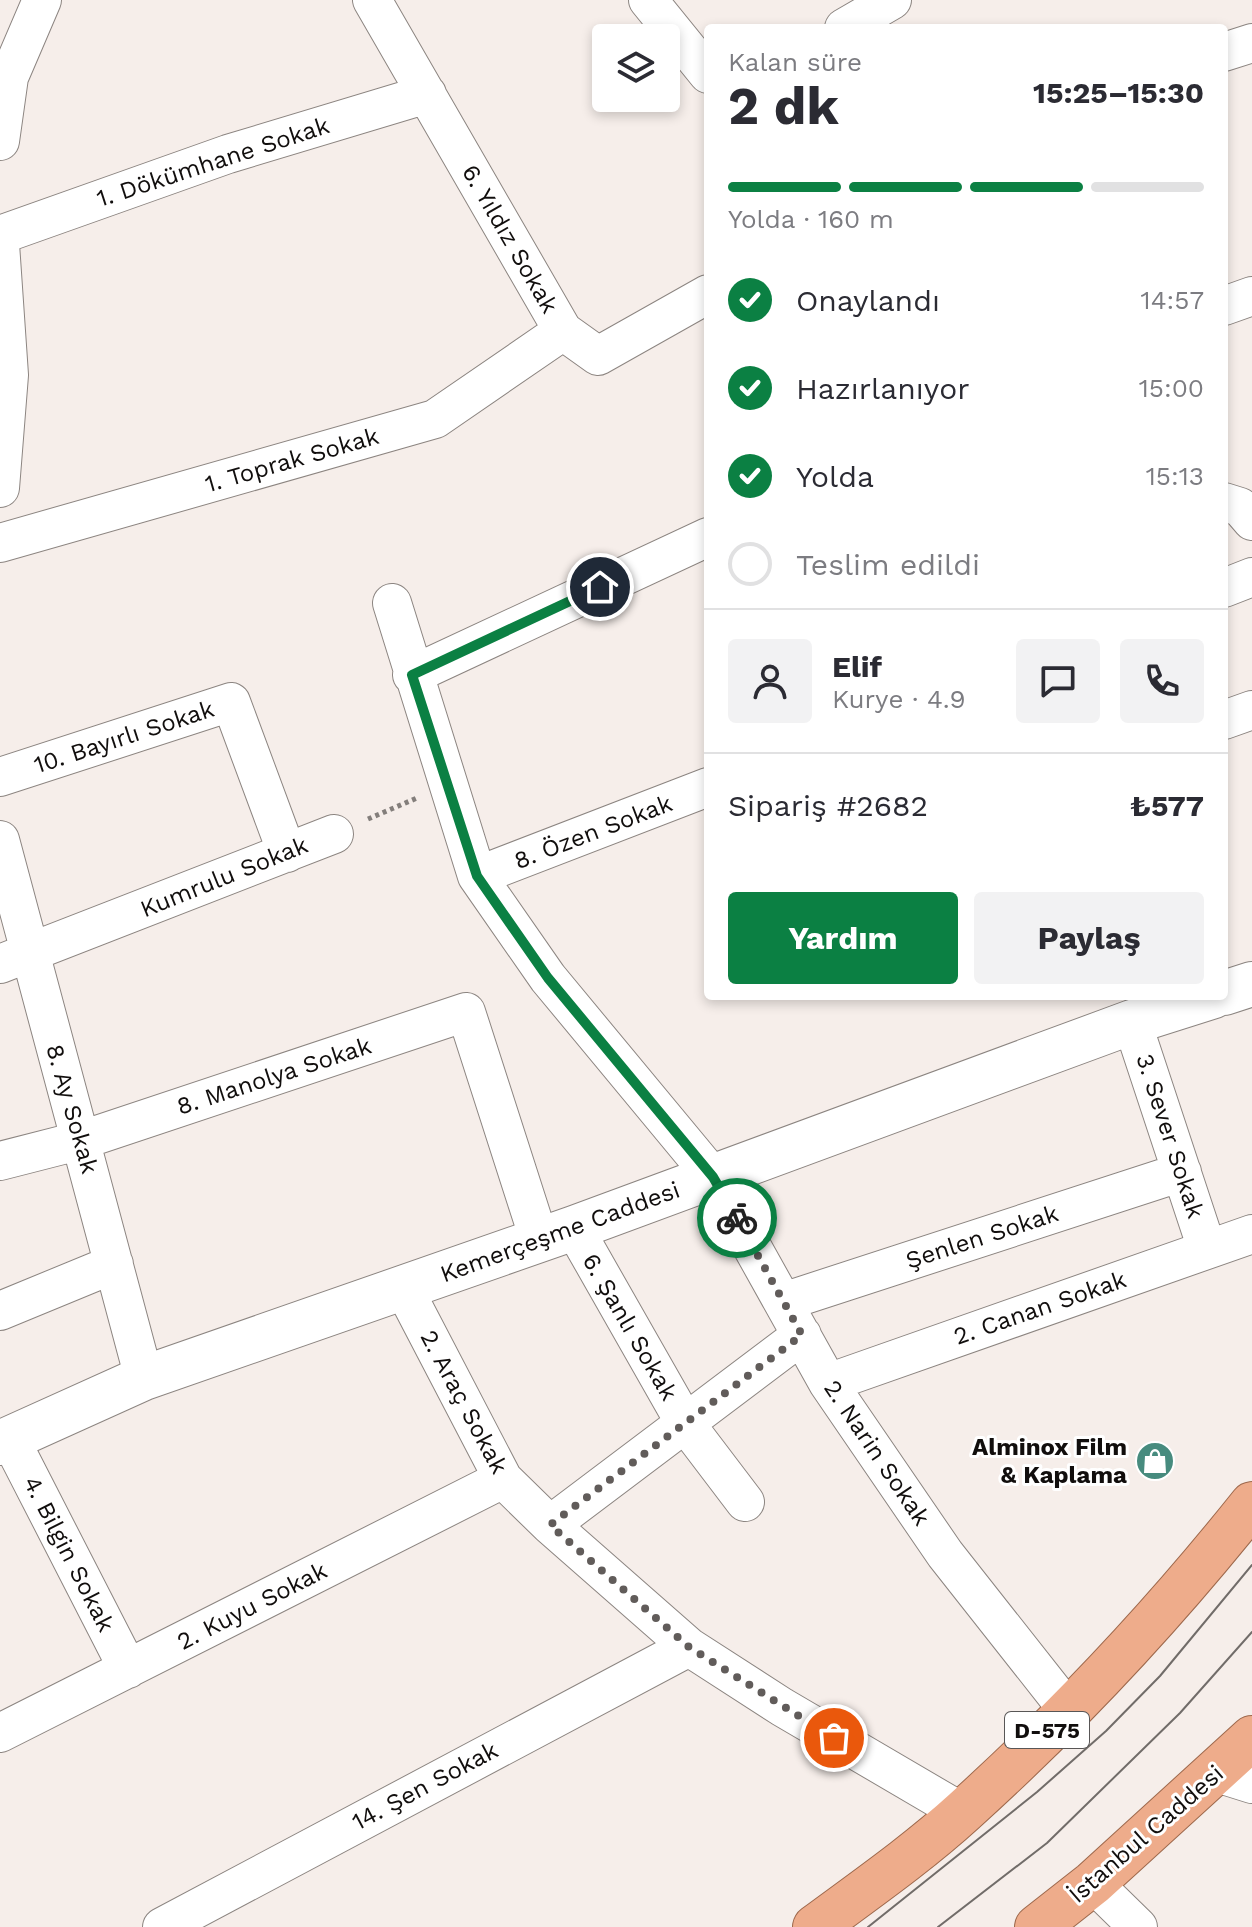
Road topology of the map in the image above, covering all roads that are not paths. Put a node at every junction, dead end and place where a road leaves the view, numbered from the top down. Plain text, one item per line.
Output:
1 (42, 0) edge
2 (372, 0) edge
3 (892, 0) edge
4 (655, 2) edge
5 (851, 24) edge
6 (1252, 43) edge
7 (1228, 51) edge
8 (704, 69) edge
9 (427, 94) junction
10 (0, 141) edge
11 (0, 235) edge
12 (0, 244) edge
13 (704, 296) edge
14 (1252, 296) edge
15 (1228, 305) edge
16 (563, 331) junction
17 (4, 377) edge
18 (0, 488) edge
19 (1228, 503) edge
20 (1252, 521) edge
21 (704, 539) edge
22 (0, 543) edge
23 (1252, 577) edge
24 (1228, 586) edge
25 (392, 603) dead end
26 (412, 675) junction
27 (1252, 710) edge
28 (1228, 719) edge
29 (0, 777) edge
30 (704, 789) edge
31 (334, 834) road end
32 (0, 840) edge
33 (287, 853) junction
34 (477, 876) junction
35 (14, 959) edge
36 (1252, 984) edge
37 (1228, 992) edge
38 (1201, 1000) edge
39 (466, 1012) joint
40 (1132, 1022) junction
41 (82, 1140) junction
42 (0, 1161) edge
43 (1182, 1172) junction
44 (713, 1177) junction
45 (556, 1233) junction
46 (1252, 1234) edge
47 (1207, 1249) junction
48 (114, 1264) junction
49 (404, 1289) junction
50 (783, 1302) junction
51 (0, 1311) edge
52 (802, 1335) junction
53 (144, 1378) junction
54 (828, 1383) junction
55 (685, 1423) junction
56 (5, 1441) edge
57 (503, 1479) junction
58 (745, 1502) dead end
59 (1252, 1504) edge
60 (550, 1525) junction
61 (689, 1647) junction
62 (128, 1669) junction
63 (1068, 1710) junction
64 (0, 1733) edge
65 (1252, 1738) edge
66 (1234, 1778) edge
67 (963, 1813) junction
68 (1093, 1883) junction
69 (162, 1927) edge
70 (815, 1927) edge
71 (1037, 1927) edge
72 (1138, 1927) edge

1 - 10 street
2 - 9 street, 6. Yıldız Sokak
3 - 5 street
4 - 8 street
6 - 7 street
9 - 11 street, 1. Dökümhane Sokak
9 - 16 street, 6. Yıldız Sokak
12 - 17 street
13 - 16 street, 6. Yıldız Sokak
14 - 15 street
16 - 22 street, 1. Toprak Sokak
17 - 18 street
19 - 20 street
21 - 26 street
23 - 24 street
25 - 26 street, 2. Narin Sokak
26 - 34 street, 2. Narin Sokak
27 - 28 street
29 - 33 street, 10. Bayırlı Sokak
30 - 34 street, 8. Özen Sokak
31 - 33 street, Kumrulu Sokak
32 - 35 street, 8. Ay Sokak
33 - 35 street, Kumrulu Sokak
34 - 44 street, 2. Narin Sokak
35 - 41 street, 8. Ay Sokak
36 - 37 main road
38 - 40 main road, Kemerçeşme Caddesi
39 - 41 street, 8. Manolya Sokak
39 - 45 street, 6. Şanlı Sokak
40 - 43 street, 3. Sever Sokak
40 - 44 main road, Kemerçeşme Caddesi
41 - 42 street, 8. Manolya Sokak
41 - 48 street, 8. Ay Sokak
43 - 47 street, 3. Sever Sokak
43 - 50 street, Şenlen Sokak
44 - 45 main road, Kemerçeşme Caddesi
44 - 50 street, 2. Narin Sokak
45 - 49 main road, Kemerçeşme Caddesi
45 - 55 street, 6. Şanlı Sokak
46 - 47 street, 2. Canan Sokak
47 - 54 street, 2. Canan Sokak
48 - 51 street
48 - 53 street, 8. Ay Sokak
49 - 53 main road, Kemerçeşme Caddesi
49 - 57 street, 2. Araç Sokak
50 - 52 street, 2. Narin Sokak
52 - 54 street, 2. Narin Sokak
52 - 55 street
53 - 56 main road, Kemerçeşme Caddesi
54 - 63 street, 2. Narin Sokak
55 - 58 street, 6. Şanlı Sokak
55 - 60 street
56 - 62 street, 4. Bilgin Sokak
57 - 60 street, 2. Araç Sokak
57 - 62 street, 2. Kuyu Sokak
59 - 63 highway, D-575
60 - 61 street, 2. Araç Sokak
61 - 67 street, 2. Araç Sokak
61 - 69 street, 14. Şen Sokak
62 - 64 street, 2. Kuyu Sokak
63 - 67 highway, D-575
65 - 66 highway, İstanbul Caddesi
66 - 68 highway, İstanbul Caddesi
67 - 70 highway, D-575
68 - 71 highway, İstanbul Caddesi
68 - 72 street

